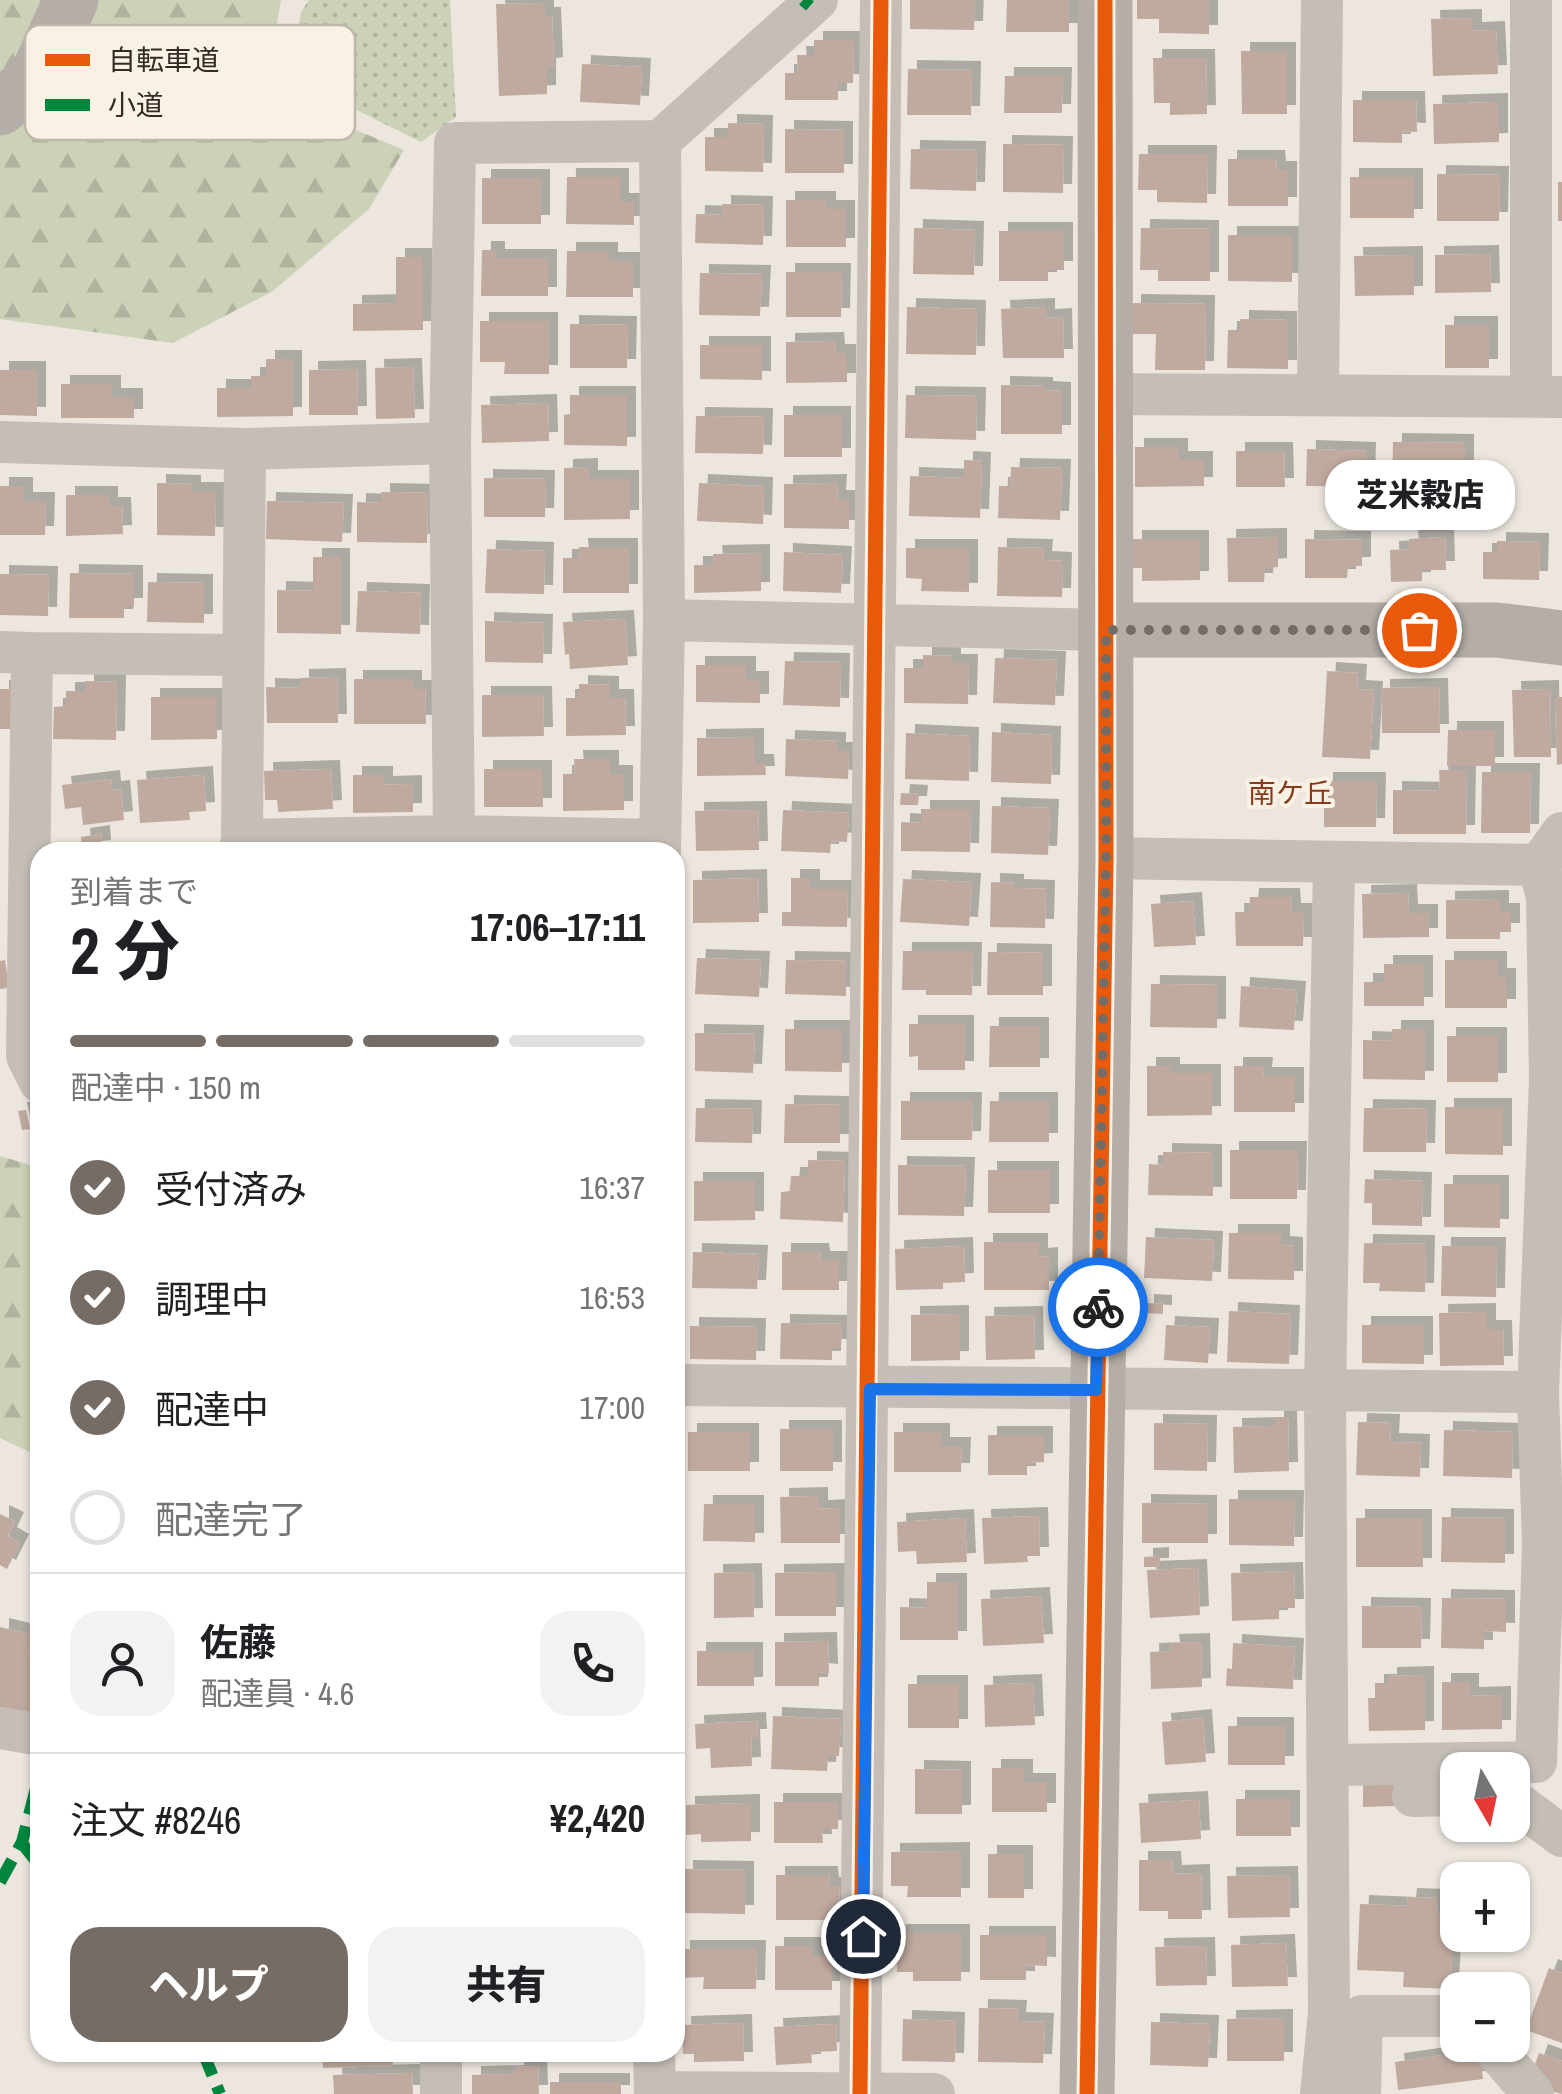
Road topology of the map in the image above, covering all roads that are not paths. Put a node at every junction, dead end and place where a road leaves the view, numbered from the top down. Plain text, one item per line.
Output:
1 (72, 0) edge
2 (817, 0) edge
3 (881, 0) edge
4 (1105, 0) edge
5 (1322, 0) edge
6 (1532, 0) edge
7 (61, 25) edge
8 (25, 87) edge
9 (0, 108) edge
10 (660, 141) junction
11 (1103, 394) junction
12 (1318, 394) junction
13 (1546, 397) edge
14 (0, 442) edge
15 (450, 444) junction
16 (245, 449) junction
17 (664, 620) junction
18 (874, 624) junction
19 (1106, 630) junction
20 (1562, 638) edge
21 (16, 652) edge
22 (241, 656) junction
23 (454, 836) junction
24 (240, 842) edge
25 (326, 842) edge
26 (578, 842) edge
27 (660, 842) edge
28 (1550, 849) edge
29 (1106, 858) junction
30 (1334, 864) junction
31 (30, 1062) edge
32 (1556, 1080) edge
33 (685, 1386) edge
34 (870, 1389) junction
35 (1096, 1390) junction
36 (1538, 1392) junction
37 (1325, 1393) junction
38 (1552, 1542) edge
39 (0, 1728) edge
40 (30, 1733) edge
41 (1330, 1766) junction
42 (1413, 1796) dead end
43 (1440, 1796) edge
44 (1530, 1812) edge
45 (1562, 1836) edge
46 (1346, 2015) junction
47 (1440, 2016) edge
48 (441, 2062) edge
49 (1505, 2062) edge
50 (655, 2080) edge
51 (860, 2093) edge
52 (441, 2094) edge
53 (934, 2094) edge
54 (1087, 2094) edge
55 (1321, 2094) edge
56 (1360, 2094) edge
57 (1532, 2094) edge

1 - 7 street
2 - 10 street
3 - 18 street
4 - 11 street
5 - 12 street
6 - 13 street
8 - 9 street
10 - 15 street
10 - 17 street
11 - 12 street
11 - 19 street
12 - 13 street
14 - 16 street
15 - 16 street
15 - 23 street
16 - 22 street
17 - 18 street
17 - 27 street
18 - 19 street
18 - 34 street
19 - 20 street
19 - 29 street
21 - 22 street
21 - 31 street
22 - 24 street
23 - 25 street
23 - 26 street
28 - 30 street
28 - 32 street
29 - 30 street
29 - 35 street
30 - 37 street
32 - 36 street
33 - 34 street
34 - 35 street
34 - 51 street
35 - 37 street
35 - 54 street
36 - 37 street
36 - 38 street
37 - 41 street
38 - 41 street
39 - 40 street
41 - 46 street
42 - 43 street
44 - 45 street
46 - 47 street
46 - 55 street
46 - 56 street
48 - 52 street
49 - 57 street
50 - 51 street
51 - 53 street

